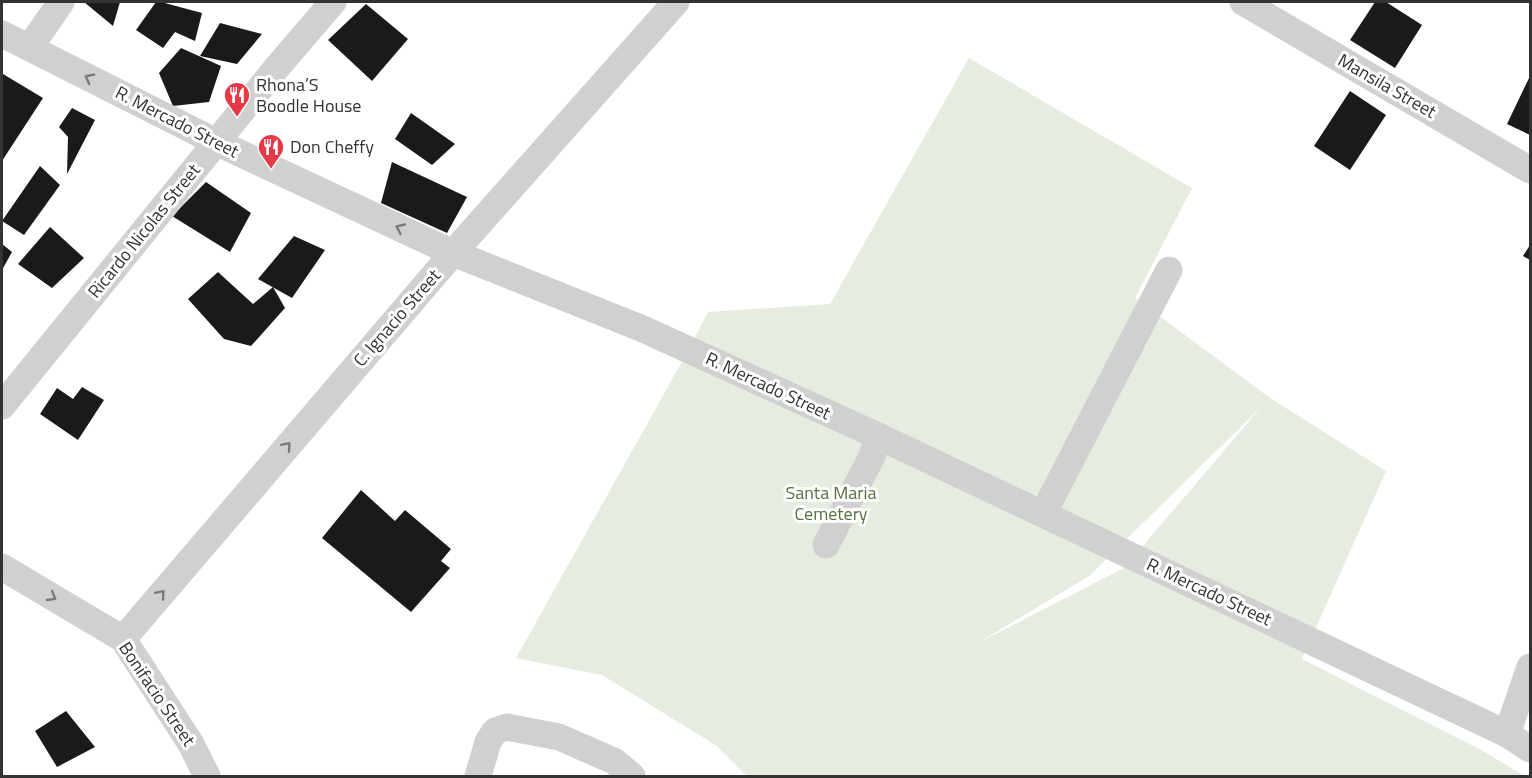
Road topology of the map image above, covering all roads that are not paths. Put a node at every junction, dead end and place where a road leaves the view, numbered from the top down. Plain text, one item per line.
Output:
1 (61, 2) edge
2 (333, 2) edge
3 (676, 2) edge
4 (1243, 2) edge
5 (2, 34) edge
6 (30, 47) junction
7 (216, 142) junction
8 (1530, 170) edge
9 (453, 252) junction
10 (1169, 270) dead end
11 (2, 406) edge
12 (878, 436) junction
13 (1043, 514) junction
14 (826, 545) dead end
15 (2, 567) edge
16 (123, 639) junction
17 (1530, 667) edge
18 (1507, 734) junction
19 (1530, 749) edge
20 (207, 777) edge
21 (478, 777) edge
22 (632, 777) edge

1 - 6 street
2 - 7 street, Ricardo Nicolas Street
3 - 9 street, C. Ignacio Street
4 - 8 street, Mansila Street
5 - 6 street, R. Mercado Street
7 -> 6 street, R. Mercado Street
9 -> 7 street, R. Mercado Street
7 - 11 street, Ricardo Nicolas Street
9 - 12 street, R. Mercado Street
16 -> 9 street, C. Ignacio Street
10 - 13 street
12 - 13 street, R. Mercado Street
12 - 14 street
13 - 18 street, R. Mercado Street
15 -> 16 street, Bonifacio Street
16 - 20 street, Bonifacio Street
17 - 18 street
18 - 19 street, R. Mercado Street
21 - 22 street

